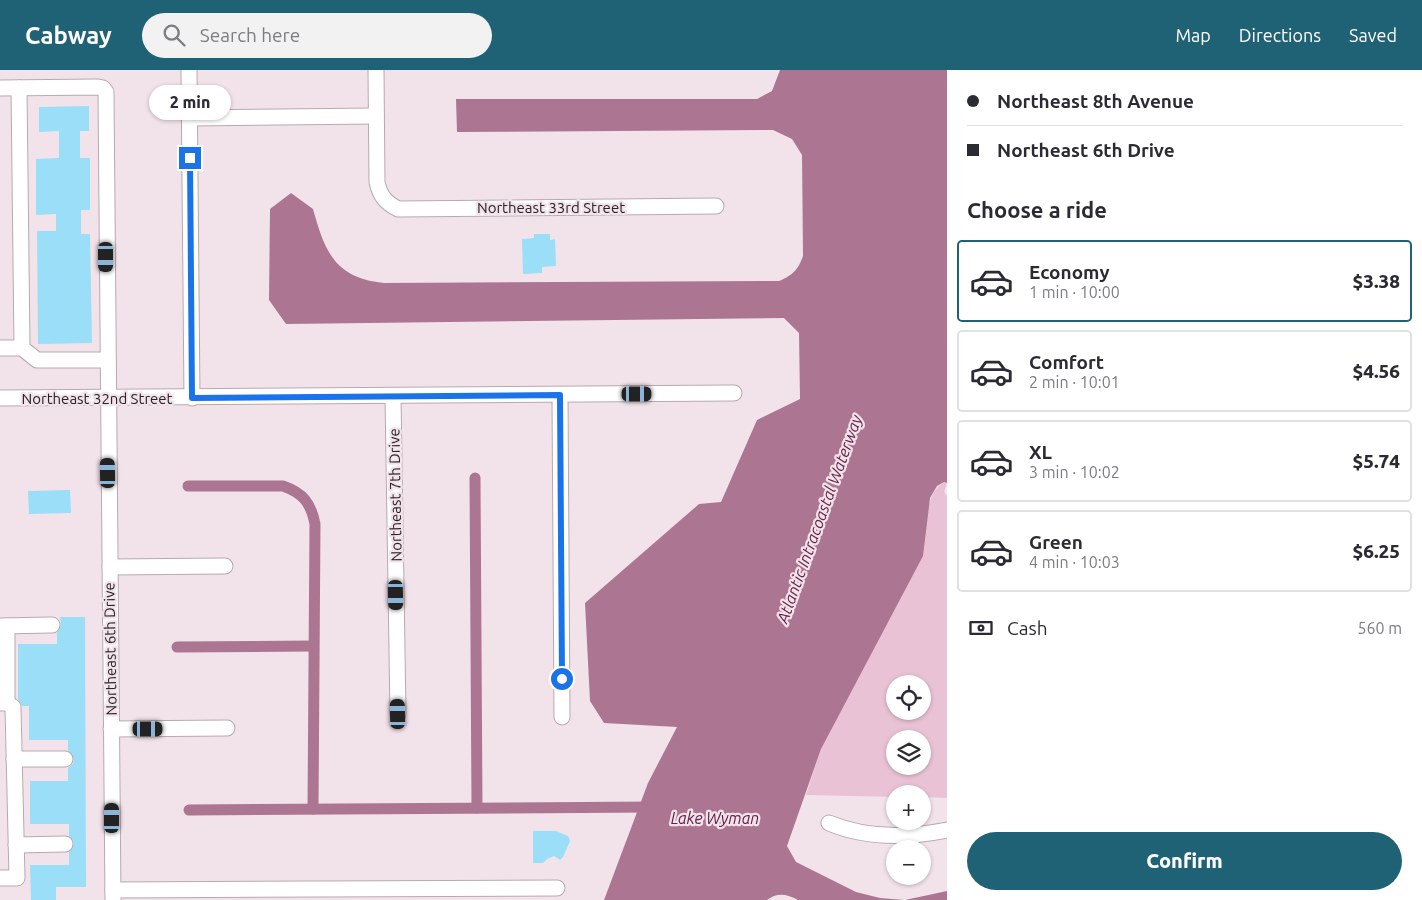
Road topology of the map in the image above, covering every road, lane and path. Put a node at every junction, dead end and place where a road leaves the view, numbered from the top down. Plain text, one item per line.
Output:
1 (189, 70) edge
2 (376, 70) edge
3 (0, 88) edge
4 (19, 88) junction
5 (376, 116) junction
6 (190, 118) junction
7 (716, 206) dead end
8 (0, 348) edge
9 (22, 348) junction
10 (107, 360) junction
11 (734, 393) dead end
12 (560, 395) junction
13 (393, 396) junction
14 (0, 398) edge
15 (107, 398) junction
16 (192, 398) junction
17 (225, 566) dead end
18 (110, 567) junction
19 (52, 625) dead end
20 (4, 626) edge
21 (3, 673) edge
22 (4, 703) edge
23 (398, 714) dead end
24 (562, 717) dead end
25 (227, 728) dead end
26 (111, 729) junction
27 (65, 758) dead end
28 (14, 759) junction
29 (8, 798) edge
30 (829, 823) dead end
31 (947, 830) edge
32 (65, 844) dead end
33 (16, 845) junction
34 (0, 878) edge
35 (558, 888) dead end
36 (113, 895) edge

1 - 6 street
2 - 5 street
3 - 4 street
4 - 9 street
4 - 10 street, Northeast 6th Drive
5 - 6 street
5 - 7 street, Northeast 33rd Street
6 - 16 street
8 - 9 street
9 - 10 street
10 - 15 street, Northeast 6th Drive
11 - 12 street, Northeast 32nd Street
12 - 13 street, Northeast 32nd Street
12 - 24 street
13 - 16 street, Northeast 32nd Street
13 - 23 street, Northeast 7th Drive
14 - 15 street, Northeast 32nd Street
15 - 16 street, Northeast 32nd Street
15 - 18 street, Northeast 6th Drive
17 - 18 street
18 - 26 street, Northeast 6th Drive
19 - 20 street
20 - 21 street
21 - 22 street
22 - 28 street
25 - 26 street
26 - 36 street, Northeast 6th Drive
27 - 28 street
28 - 29 street
29 - 33 street
30 - 31 street
32 - 33 street
33 - 34 street
35 - 36 street

